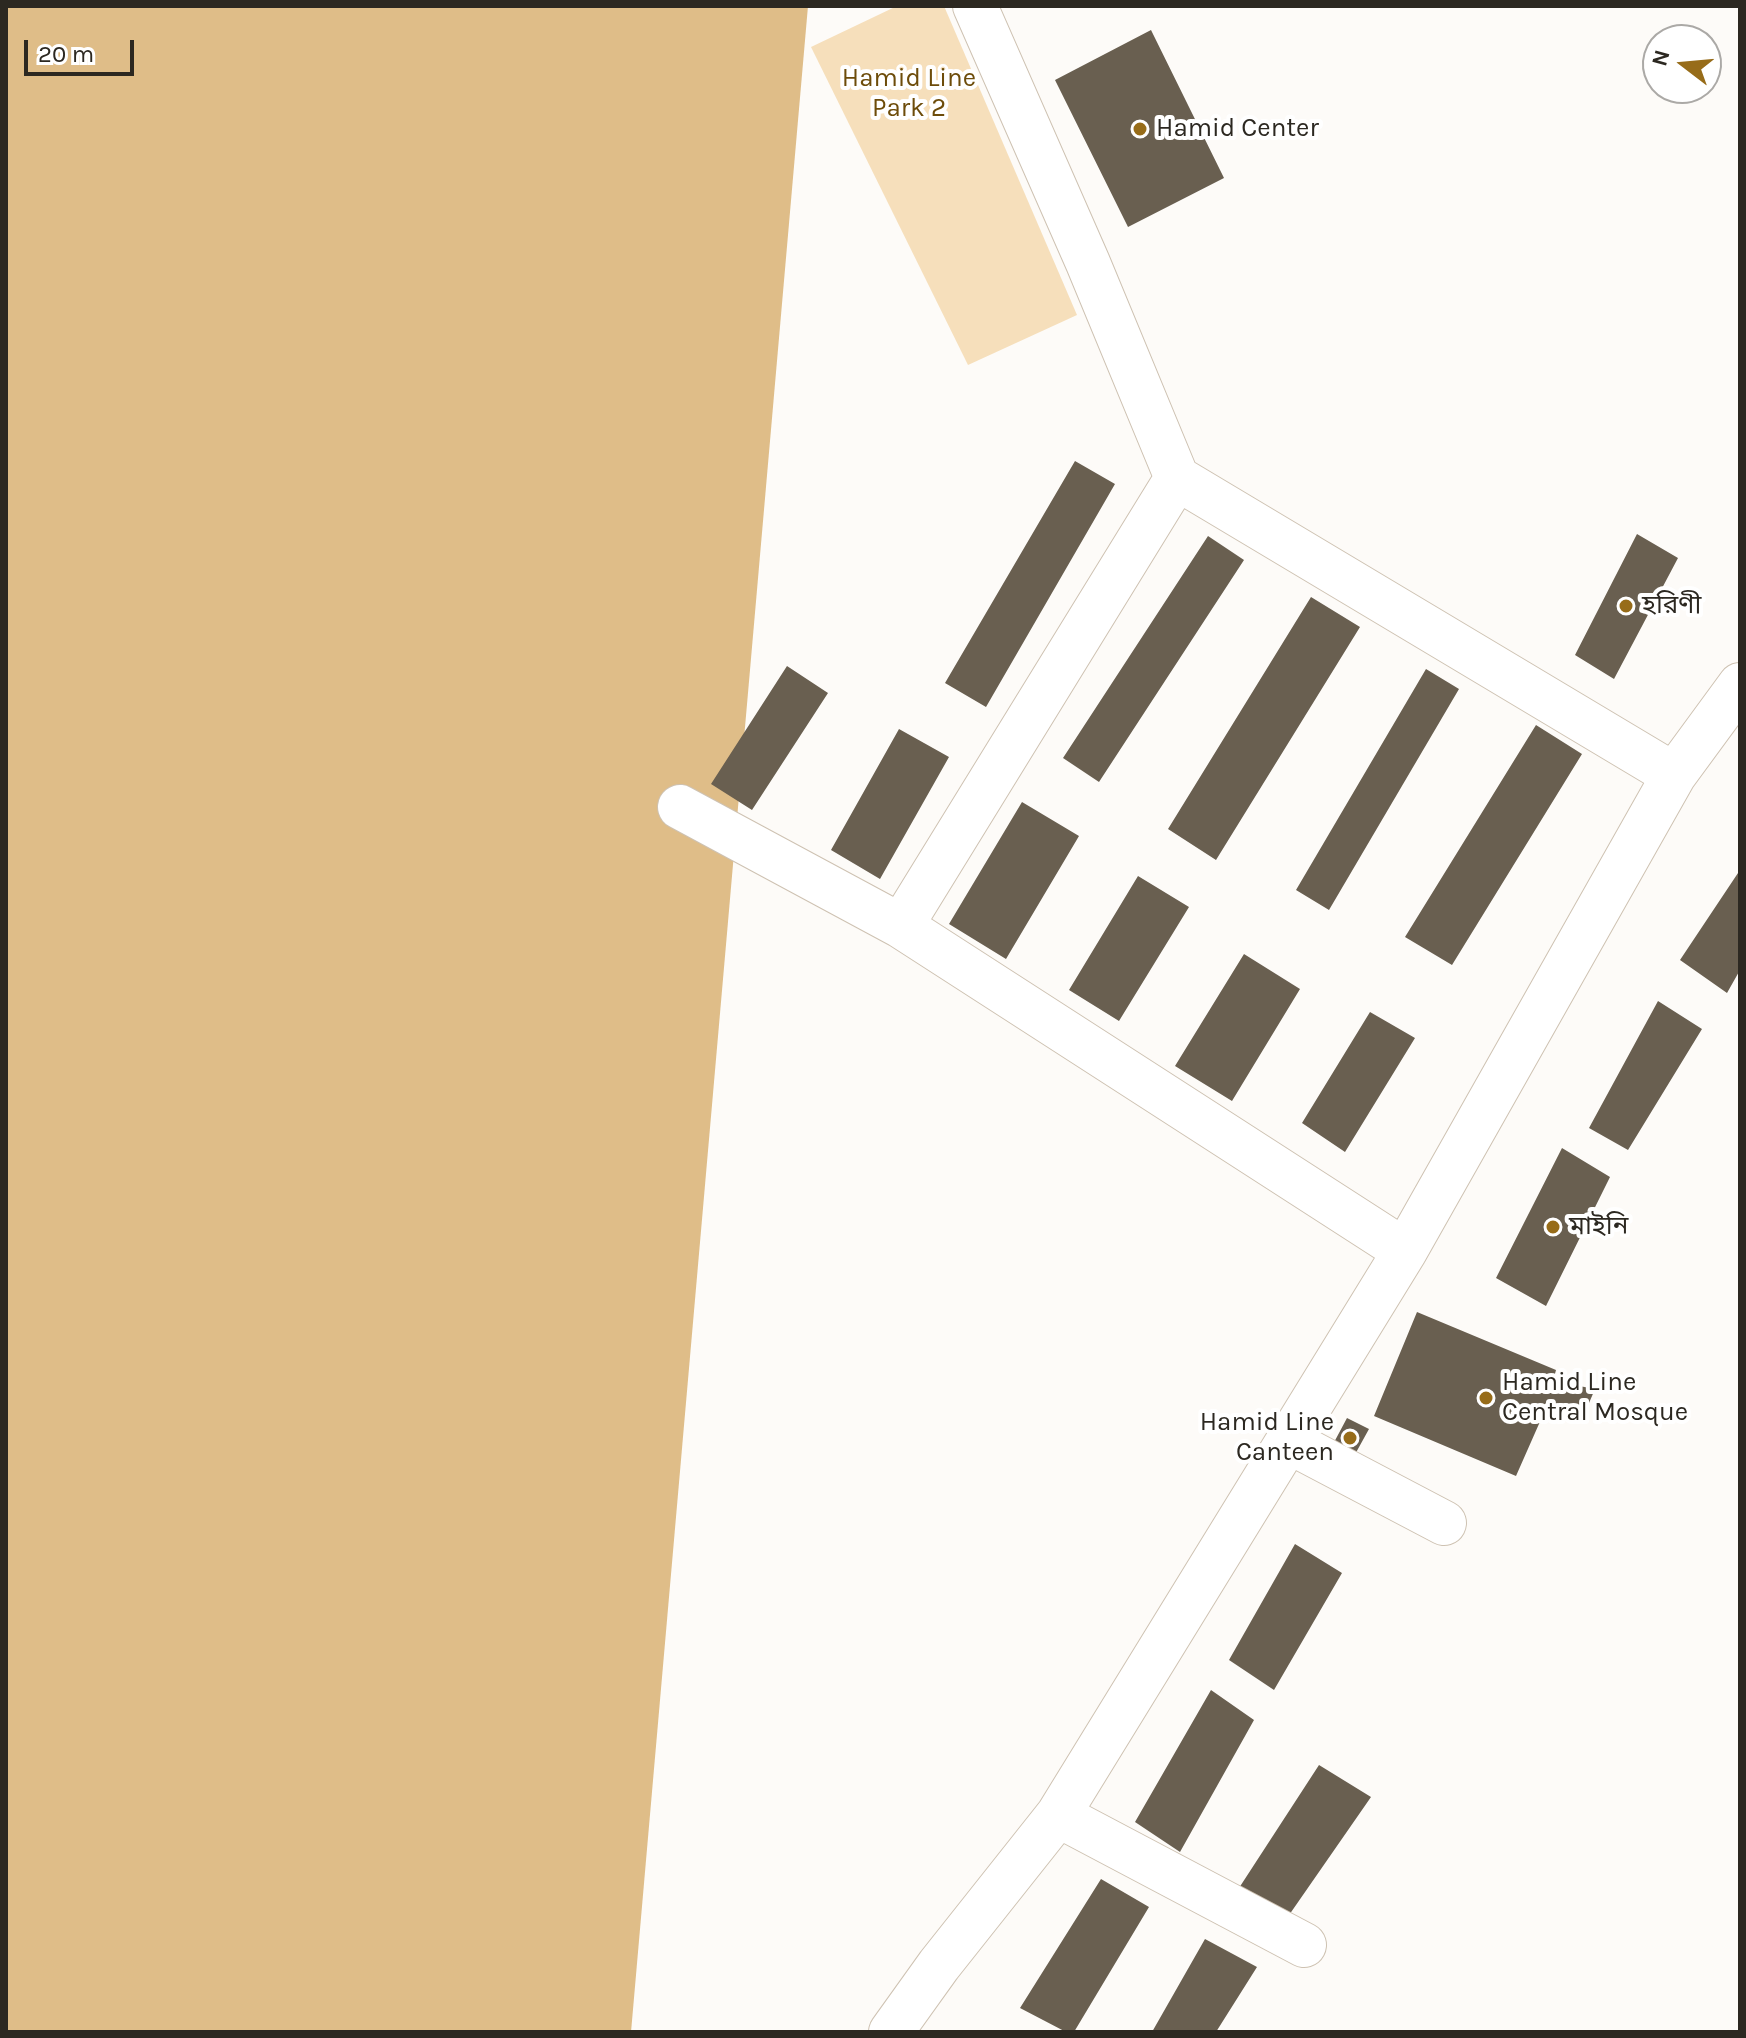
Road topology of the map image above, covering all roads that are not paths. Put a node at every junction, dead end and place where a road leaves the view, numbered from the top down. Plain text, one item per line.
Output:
1 (975, 6) edge
2 (1177, 478) junction
3 (1740, 685) edge
4 (1674, 775) junction
5 (680, 807) dead end
6 (901, 926) junction
7 (1405, 1251) junction
8 (1288, 1441) junction
9 (1444, 1523) dead end
10 (1058, 1815) junction
11 (1304, 1945) dead end
12 (891, 2032) edge

1 - 2 street
2 - 4 street
2 - 6 street
3 - 4 street
4 - 7 street
5 - 6 street
6 - 7 street
7 - 8 street
8 - 9 street
8 - 10 street
10 - 11 street
10 - 12 street

